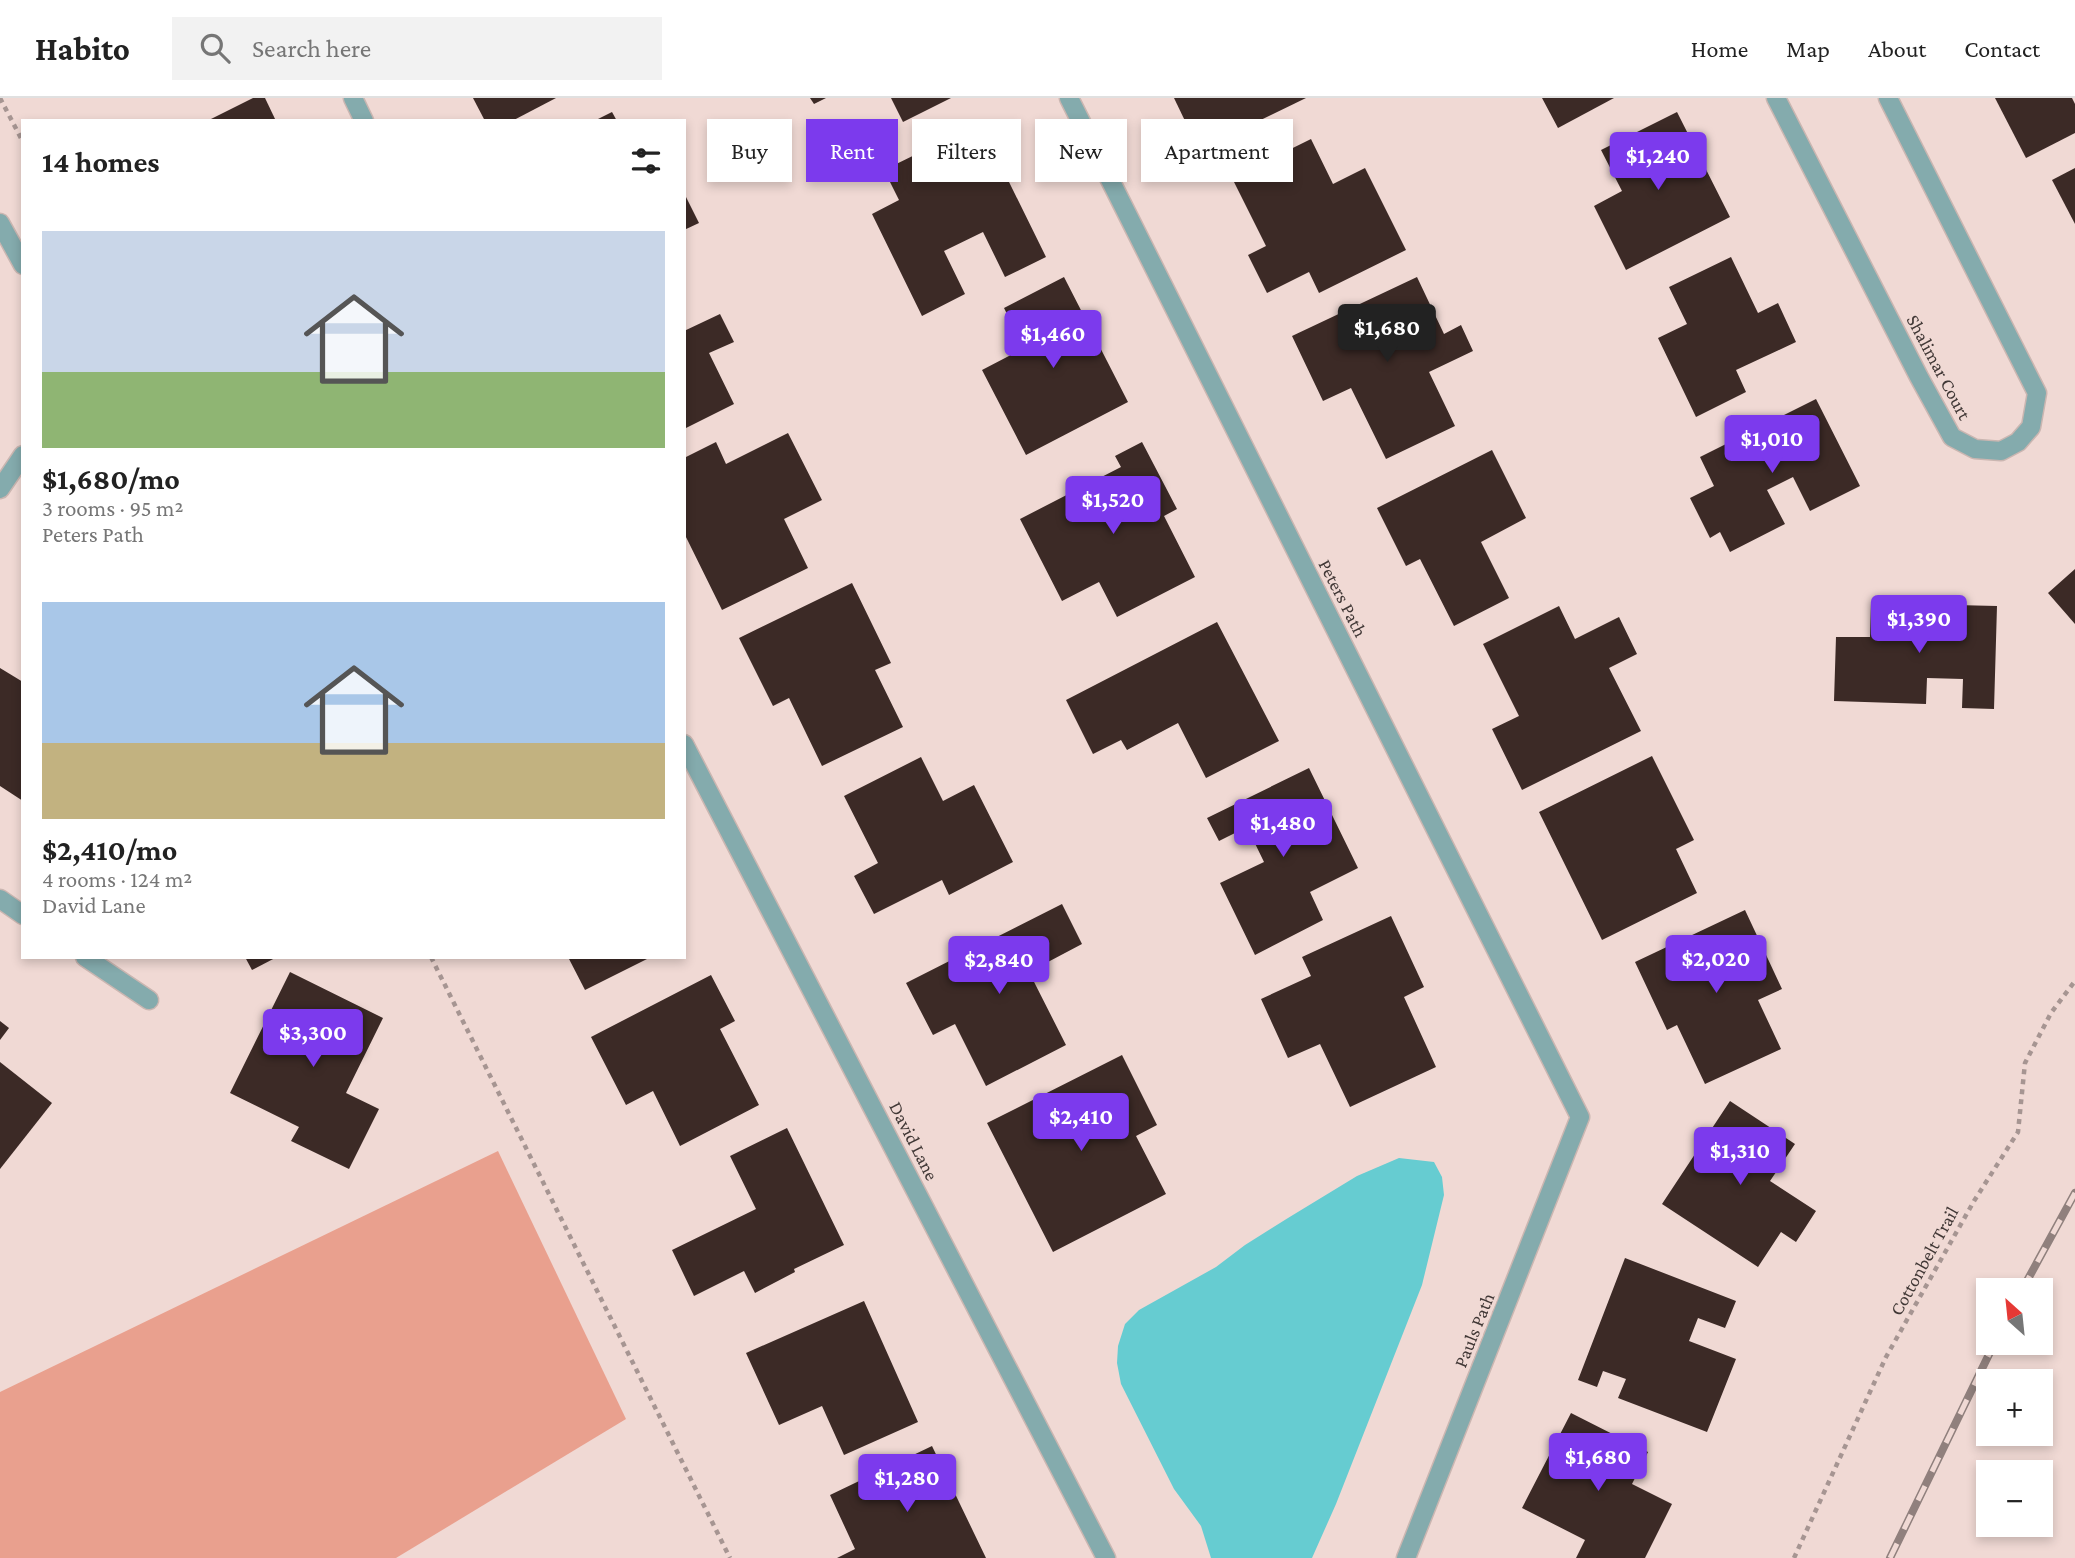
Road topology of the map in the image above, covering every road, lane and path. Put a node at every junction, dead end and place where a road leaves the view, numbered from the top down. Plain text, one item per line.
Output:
1 (0, 98) edge
2 (353, 98) edge
3 (1069, 98) edge
4 (1776, 98) edge
5 (1888, 98) edge
6 (363, 119) edge
7 (21, 138) edge
8 (0, 223) edge
9 (21, 261) edge
10 (21, 458) edge
11 (0, 489) edge
12 (686, 748) edge
13 (0, 899) edge
14 (21, 914) edge
15 (88, 959) edge
16 (432, 959) edge
17 (2075, 981) edge
18 (149, 1000) dead end
19 (1580, 1117) joint
20 (730, 1558) edge
21 (1106, 1558) edge
22 (1406, 1558) edge
23 (1794, 1558) edge

1 - 7 path
2 - 6 street
3 - 19 street, Peters Path
4 - 5 street, Shalimar Court
8 - 9 street
10 - 11 street
12 - 21 street, David Lane
13 - 14 street
15 - 18 street
16 - 20 path
17 - 23 path, Cottonbelt Trail
19 - 22 street, Pauls Path

